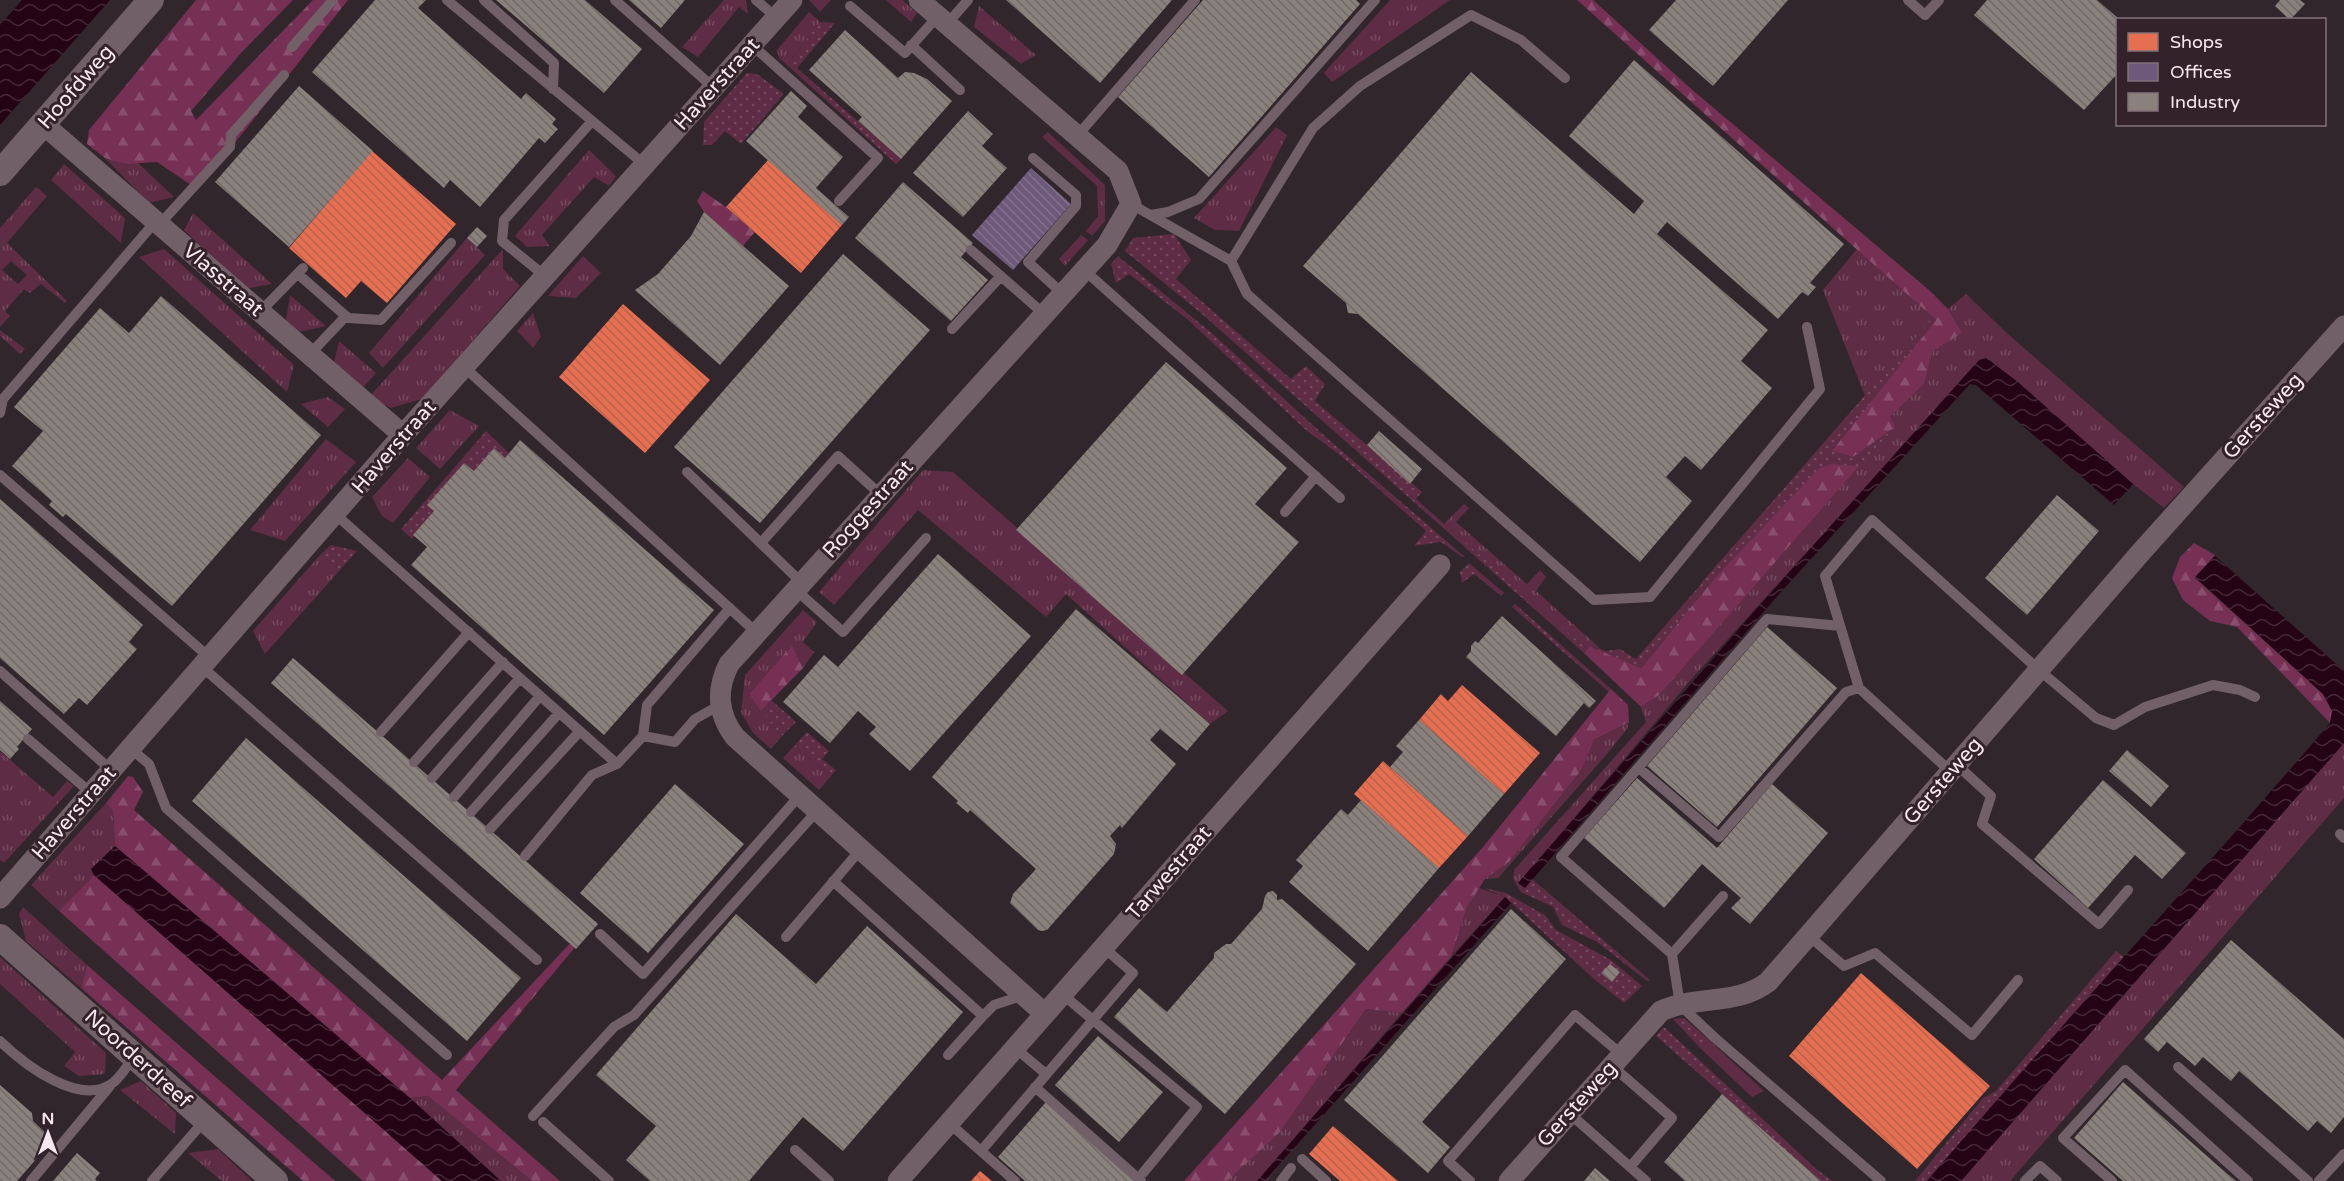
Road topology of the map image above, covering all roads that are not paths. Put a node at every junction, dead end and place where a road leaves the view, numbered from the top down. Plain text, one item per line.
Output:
1 (152, 0) edge
2 (333, 0) edge
3 (447, 0) edge
4 (484, 0) edge
5 (615, 0) edge
6 (756, 0) edge
7 (792, 0) edge
8 (919, 0) edge
9 (968, 0) edge
10 (1195, 0) edge
11 (1375, 0) edge
12 (1908, 0) edge
13 (1939, 0) edge
14 (850, 6) dead end
15 (777, 18) junction
16 (942, 20) junction
17 (752, 45) junction
18 (912, 45) junction
19 (292, 47) dead end
20 (284, 75) dead end
21 (1565, 78) dead end
22 (714, 88) junction
23 (553, 89) junction
24 (960, 90) dead end
25 (592, 121) junction
26 (43, 124) junction
27 (1077, 136) junction
28 (1033, 158) dead end
29 (645, 165) junction
30 (0, 173) edge
31 (839, 201) dead end
32 (1131, 204) junction
33 (1151, 215) junction
34 (157, 223) junction
35 (451, 243) dead end
36 (971, 250) dead end
37 (1231, 261) junction
38 (1084, 270) junction
39 (545, 276) junction
40 (1000, 276) junction
41 (1063, 294) junction
42 (260, 312) junction
43 (1044, 314) junction
44 (346, 316) junction
45 (2344, 326) edge
46 (1807, 327) dead end
47 (952, 330) dead end
48 (309, 355) junction
49 (464, 367) junction
50 (0, 413) edge
51 (403, 435) junction
52 (687, 472) dead end
53 (0, 475) edge
54 (1316, 476) junction
55 (881, 495) junction
56 (1340, 498) dead end
57 (1285, 512) dead end
58 (334, 514) junction
59 (926, 538) dead end
60 (761, 543) junction
61 (1440, 565) dead end
62 (799, 586) junction
63 (730, 608) junction
64 (1840, 626) junction
65 (469, 632) junction
66 (757, 633) junction
67 (205, 662) junction
68 (502, 662) junction
69 (2039, 670) junction
70 (0, 671) edge
71 (520, 678) junction
72 (1859, 688) junction
73 (540, 696) junction
74 (2255, 697) dead end
75 (720, 705) junction
76 (559, 713) junction
77 (580, 731) junction
78 (381, 732) dead end
79 (643, 736) junction
80 (28, 739) dead end
81 (130, 748) junction
82 (414, 762) dead end
83 (617, 764) junction
84 (1639, 768) junction
85 (1954, 768) junction
86 (111, 770) junction
87 (432, 778) dead end
88 (91, 793) junction
89 (800, 795) junction
90 (454, 797) dead end
91 (818, 811) junction
92 (471, 812) dead end
93 (490, 829) dead end
94 (861, 849) junction
95 (525, 856) dead end
96 (833, 881) junction
97 (2128, 890) dead end
98 (1723, 896) dead end
99 (0, 898) edge
100 (600, 934) dead end
101 (1809, 936) junction
102 (0, 937) edge
103 (786, 937) dead end
104 (1103, 947) junction
105 (1672, 954) junction
106 (537, 960) dead end
107 (2018, 980) dead end
108 (1062, 994) junction
109 (1024, 995) junction
110 (1680, 1005) junction
111 (1045, 1014) junction
112 (983, 1016) junction
113 (1092, 1020) junction
114 (0, 1041) edge
115 (1015, 1048) junction
116 (447, 1054) dead end
117 (948, 1054) dead end
118 (134, 1056) junction
119 (1616, 1060) junction
120 (2178, 1067) dead end
121 (1046, 1074) junction
122 (113, 1083) junction
123 (1035, 1087) junction
124 (1569, 1113) junction
125 (205, 1119) junction
126 (949, 1123) junction
127 (795, 1150) dead end
128 (981, 1151) junction
129 (2344, 1154) edge
130 (1302, 1159) dead end
131 (1630, 1167) junction
132 (1292, 1168) dead end
133 (1142, 1177) edge
134 (32, 1181) edge
135 (152, 1181) edge
136 (275, 1181) edge
137 (609, 1181) edge
138 (829, 1181) edge
139 (898, 1181) edge
140 (1015, 1181) edge
141 (1281, 1181) edge
142 (1326, 1181) edge
143 (1470, 1181) edge
144 (1509, 1181) edge
145 (1646, 1181) edge
146 (1881, 1181) edge
147 (2025, 1181) edge
148 (2057, 1181) edge
149 (2112, 1181) edge
150 (2248, 1181) edge
151 (2308, 1181) edge
152 (2319, 1181) edge

1 - 26 street, Hoofdweg
2 - 19 lane
3 - 23 lane
4 - 23 lane
5 - 22 lane
6 - 15 lane
7 - 15 street, Haverstraat
8 - 16 street
9 - 16 lane
10 - 27 lane
11 - 33 lane
12 - 13 lane
14 - 18 lane
15 - 17 street, Haverstraat
16 - 18 lane
16 - 27 street
17 - 22 street, Haverstraat
17 - 31 lane
18 - 24 lane
20 - 34 lane
21 - 37 lane
22 - 29 street, Haverstraat
23 - 25 lane
25 - 29 lane
25 - 39 lane
26 - 30 street, Hoofdweg
26 - 34 street, Vlasstraat
27 - 32 street
28 - 41 lane
29 - 39 street, Haverstraat
32 - 33 lane
32 - 38 street, Roggestraat
33 - 37 lane
34 - 42 street, Vlasstraat
34 - 50 lane
35 - 44 lane
36 - 40 lane
37 - 46 lane
38 - 41 street, Roggestraat
38 - 54 lane
39 - 49 street, Haverstraat
40 - 43 lane
40 - 47 lane
41 - 43 street, Roggestraat
42 - 44 lane
42 - 48 street, Vlasstraat
43 - 55 street, Roggestraat
44 - 48 lane
45 - 69 street, Gersteweg
48 - 51 street, Vlasstraat
49 - 51 street, Haverstraat
49 - 63 lane
51 - 58 street, Haverstraat
52 - 60 lane
53 - 67 lane
54 - 56 lane
54 - 57 lane
55 - 60 lane
55 - 62 street, Roggestraat
58 - 65 lane
58 - 67 street, Haverstraat
59 - 62 lane
60 - 62 lane
61 - 104 street, Tarwestraat
62 - 66 street, Roggestraat
63 - 66 lane
63 - 79 lane
64 - 69 lane
64 - 72 lane
64 - 84 lane
65 - 68 lane
65 - 78 lane
66 - 75 street, Roggestraat
67 - 81 street, Haverstraat
67 - 106 lane
68 - 71 lane
68 - 82 lane
69 - 74 lane
69 - 85 street, Gersteweg
70 - 86 lane
71 - 73 lane
71 - 87 lane
72 - 84 lane
72 - 85 lane
73 - 76 lane
73 - 90 lane
75 - 79 lane
75 - 89 street
76 - 77 lane
76 - 92 lane
77 - 83 lane
77 - 93 lane
79 - 83 lane
80 - 88 lane
81 - 86 street, Haverstraat
81 - 116 lane
83 - 95 lane
84 - 105 lane
85 - 97 lane
85 - 101 street, Gersteweg
86 - 88 street, Haverstraat
88 - 99 street, Haverstraat
89 - 91 street
89 - 100 lane
91 - 94 street
91 - 137 lane
94 - 96 lane
94 - 109 street
96 - 103 lane
96 - 112 lane
98 - 105 lane
101 - 107 lane
101 - 110 street, Gersteweg
102 - 118 street, Noorderdreef
104 - 108 street, Tarwestraat
104 - 113 lane
105 - 110 lane
108 - 111 street, Tarwestraat
108 - 113 lane
109 - 111 street
109 - 112 lane
110 - 119 street, Gersteweg
110 - 146 lane
111 - 115 street, Tarwestraat
112 - 117 lane
113 - 121 lane
113 - 133 lane
114 - 122 lane
115 - 121 lane
115 - 126 street, Tarwestraat
118 - 122 lane
118 - 125 street, Noorderdreef
119 - 124 street, Gersteweg
119 - 131 lane
119 - 143 lane
120 - 151 lane
121 - 123 lane
122 - 134 lane
123 - 128 lane
123 - 133 lane
124 - 131 lane
124 - 144 street, Gersteweg
125 - 135 lane
125 - 136 street, Noorderdreef
126 - 128 lane
126 - 139 street, Tarwestraat
127 - 138 lane
128 - 140 lane
129 - 152 lane
130 - 142 lane
131 - 145 lane
132 - 141 lane
147 - 148 lane
149 - 150 lane

